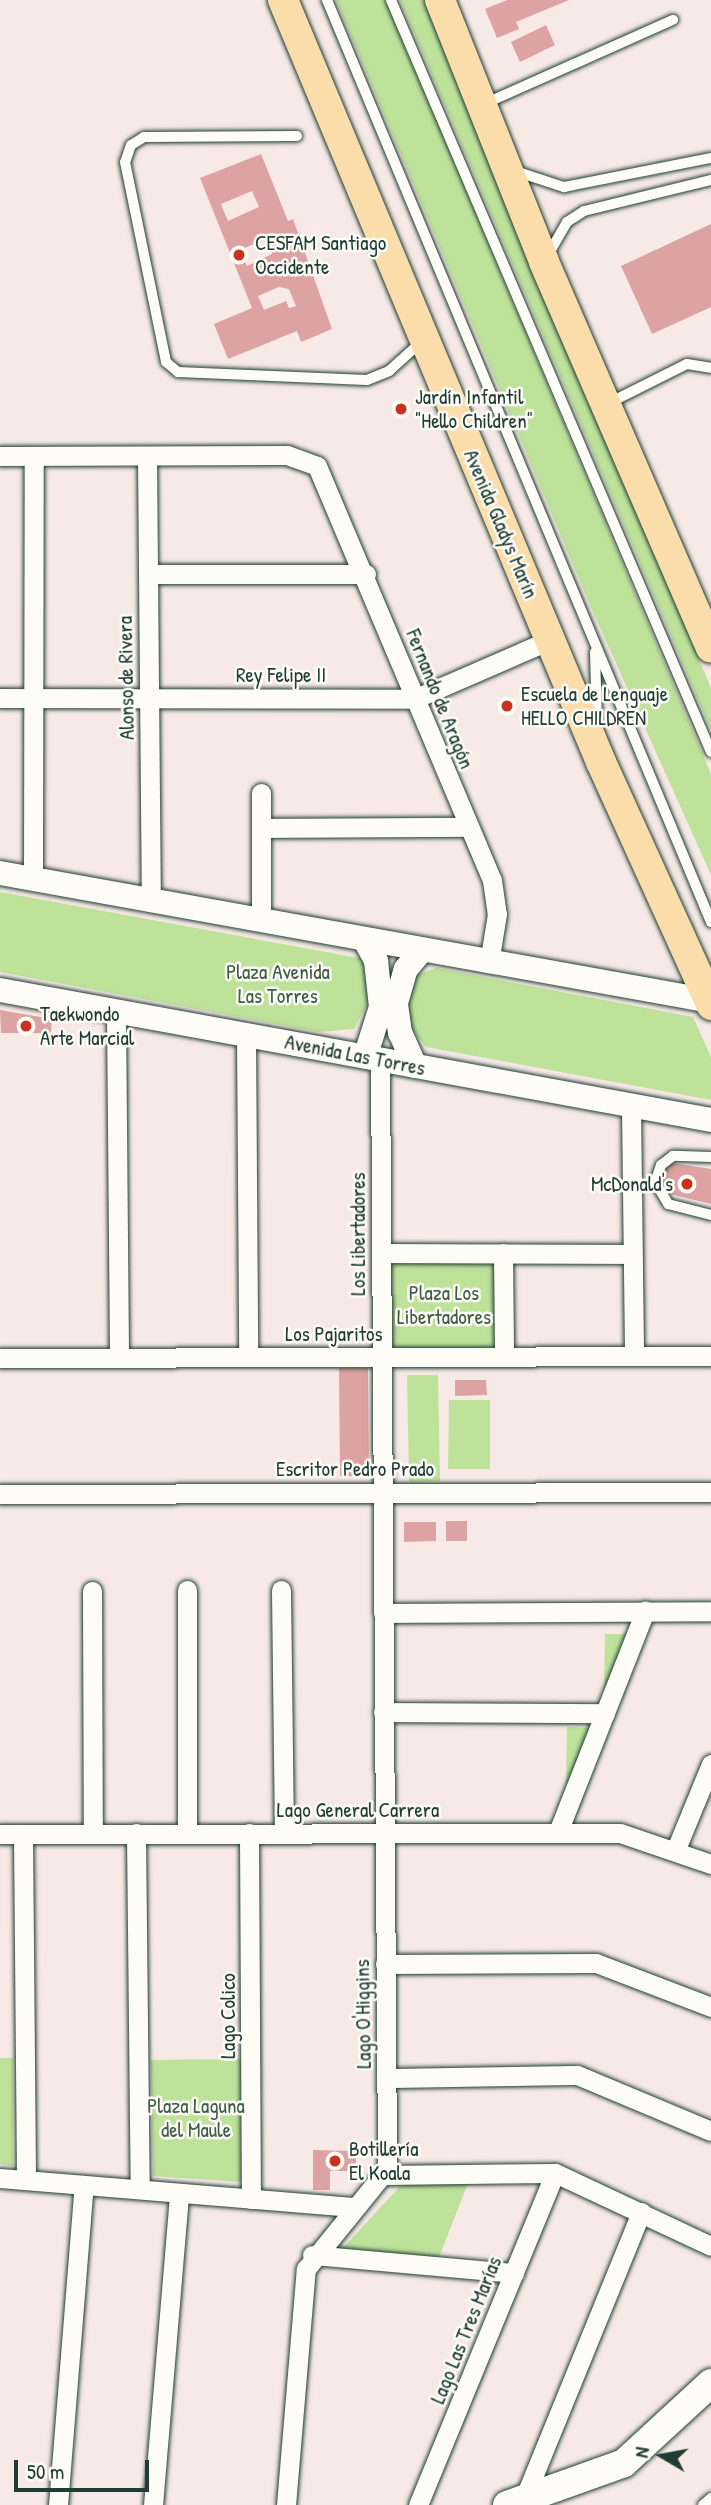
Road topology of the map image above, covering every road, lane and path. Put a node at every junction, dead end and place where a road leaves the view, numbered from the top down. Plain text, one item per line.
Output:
1 (283, 0) edge
2 (327, 0) edge
3 (391, 0) edge
4 (440, 0) edge
5 (673, 20) dead end
6 (483, 104) junction
7 (297, 136) dead end
8 (711, 158) edge
9 (510, 169) junction
10 (711, 180) edge
11 (544, 262) junction
12 (425, 339) junction
13 (711, 368) edge
14 (606, 405) junction
15 (0, 456) edge
16 (34, 456) junction
17 (148, 456) junction
18 (148, 574) junction
19 (366, 574) junction
20 (550, 640) junction
21 (595, 645) junction
22 (711, 647) edge
23 (149, 697) junction
24 (0, 698) edge
25 (35, 698) junction
26 (414, 699) junction
27 (711, 752) edge
28 (601, 762) junction
29 (261, 793) dead end
30 (469, 827) junction
31 (261, 828) junction
32 (0, 873) edge
33 (33, 879) junction
34 (151, 901) junction
35 (261, 921) junction
36 (711, 922) edge
37 (365, 940) junction
38 (422, 950) junction
39 (489, 963) junction
40 (0, 990) edge
41 (710, 1002) edge
42 (116, 1011) junction
43 (246, 1035) junction
44 (373, 1059) junction
45 (415, 1066) junction
46 (631, 1106) junction
47 (711, 1120) edge
48 (711, 1157) edge
49 (711, 1215) edge
50 (381, 1253) junction
51 (503, 1254) junction
52 (632, 1254) junction
53 (504, 1355) junction
54 (634, 1355) junction
55 (382, 1356) junction
56 (711, 1356) edge
57 (119, 1357) junction
58 (248, 1357) junction
59 (0, 1358) edge
60 (382, 1492) junction
61 (711, 1492) edge
62 (0, 1494) edge
63 (187, 1590) dead end
64 (281, 1590) dead end
65 (92, 1591) dead end
66 (711, 1611) edge
67 (645, 1612) junction
68 (383, 1613) junction
69 (383, 1712) junction
70 (605, 1713) junction
71 (711, 1764) edge
72 (384, 1832) junction
73 (558, 1832) junction
74 (93, 1833) junction
75 (136, 1833) junction
76 (187, 1833) junction
77 (249, 1833) junction
78 (284, 1833) junction
79 (0, 1834) edge
80 (23, 1834) junction
81 (676, 1849) junction
82 (711, 1864) edge
83 (385, 1964) junction
84 (711, 2007) edge
85 (387, 2078) junction
86 (711, 2131) edge
87 (555, 2173) junction
88 (385, 2175) junction
89 (0, 2178) edge
90 (26, 2180) junction
91 (84, 2185) junction
92 (141, 2189) junction
93 (179, 2193) junction
94 (251, 2199) junction
95 (356, 2207) junction
96 (641, 2212) junction
97 (711, 2246) edge
98 (312, 2255) junction
99 (514, 2273) junction
100 (711, 2383) edge
101 (711, 2498) edge
102 (516, 2502) edge
103 (58, 2505) edge
104 (153, 2505) edge
105 (286, 2505) edge
106 (418, 2505) edge
107 (704, 2505) edge

1 - 12 main road, Avenida Gladys Marín
2 - 21 lane
3 - 27 lane
4 - 6 main road
5 - 6 lane
6 - 9 main road
7 - 12 lane
8 - 9 lane
9 - 11 main road
10 - 11 lane
11 - 14 main road
12 - 20 main road, Avenida Gladys Marín
13 - 14 lane
14 - 22 main road
15 - 16 street
16 - 17 street
16 - 25 street
17 - 18 street, Alonso de Rivera
17 - 19 street, Fernando de Aragón
18 - 19 street
18 - 23 street, Alonso de Rivera
19 - 26 street, Fernando de Aragón
20 - 26 street, Rey Felipe II
20 - 28 main road, Avenida Gladys Marín
21 - 28 lane
21 - 36 lane
23 - 25 street, Rey Felipe II
23 - 26 street, Rey Felipe II
23 - 34 street, Alonso de Rivera
24 - 25 street, Rey Felipe II
25 - 33 street
26 - 30 street, Fernando de Aragón
28 - 41 main road, Avenida Gladys Marín
29 - 31 street
30 - 31 street
30 - 39 street, Fernando de Aragón
31 - 35 street
32 - 33 street
33 - 34 street
34 - 35 street
35 - 37 street
37 - 38 street
37 - 44 street
38 - 39 street
38 - 45 street
39 - 41 street
40 - 42 street, Avenida Las Torres
42 - 43 street, Avenida Las Torres
42 - 57 street
43 - 44 street, Avenida Las Torres
43 - 58 street
44 - 45 street, Avenida Las Torres
44 - 50 street, Los Libertadores
45 - 46 street, Avenida Las Torres
46 - 47 street, Avenida Las Torres
46 - 52 street
48 - 49 lane
50 - 51 street
50 - 55 street, Los Libertadores
51 - 52 street
51 - 53 street
52 - 54 street
53 - 54 street, Los Pajaritos
53 - 55 street, Los Pajaritos
54 - 56 street, Los Pajaritos
55 - 58 street, Los Pajaritos
55 - 60 street, Los Libertadores
57 - 58 street, Los Pajaritos
57 - 59 street, Los Pajaritos
60 - 61 street, Escritor Pedro Prado
60 - 62 street, Escritor Pedro Prado
60 - 68 street, Lago O'Higgins
63 - 76 street
64 - 78 street
65 - 74 street
66 - 67 street
67 - 68 street
67 - 70 street
68 - 69 street, Lago O'Higgins
69 - 70 street
69 - 72 street, Lago O'Higgins
70 - 73 street
71 - 81 street
72 - 73 street, Lago General Carrera
72 - 78 street, Lago General Carrera
72 - 83 street, Lago O'Higgins
73 - 81 street, Lago General Carrera
74 - 75 street, Lago General Carrera
74 - 80 street, Lago General Carrera
75 - 76 street, Lago General Carrera
75 - 92 street
76 - 77 street, Lago General Carrera
77 - 78 street, Lago General Carrera
77 - 94 street, Lago Colico
79 - 80 street, Lago General Carrera
80 - 90 street
81 - 82 street, Lago General Carrera
83 - 84 street
83 - 85 street, Lago O'Higgins
85 - 86 street
85 - 88 street, Lago O'Higgins
87 - 88 street
87 - 96 street
87 - 99 street, Lago Las Tres Marías
88 - 95 street
89 - 90 street
90 - 91 street
91 - 92 street
91 - 103 street
92 - 93 street
93 - 94 street
93 - 104 street
94 - 95 street
95 - 98 street
96 - 97 street
96 - 102 street
98 - 99 street
98 - 105 street
99 - 106 street, Lago Las Tres Marías
100 - 102 main road
101 - 107 lane

